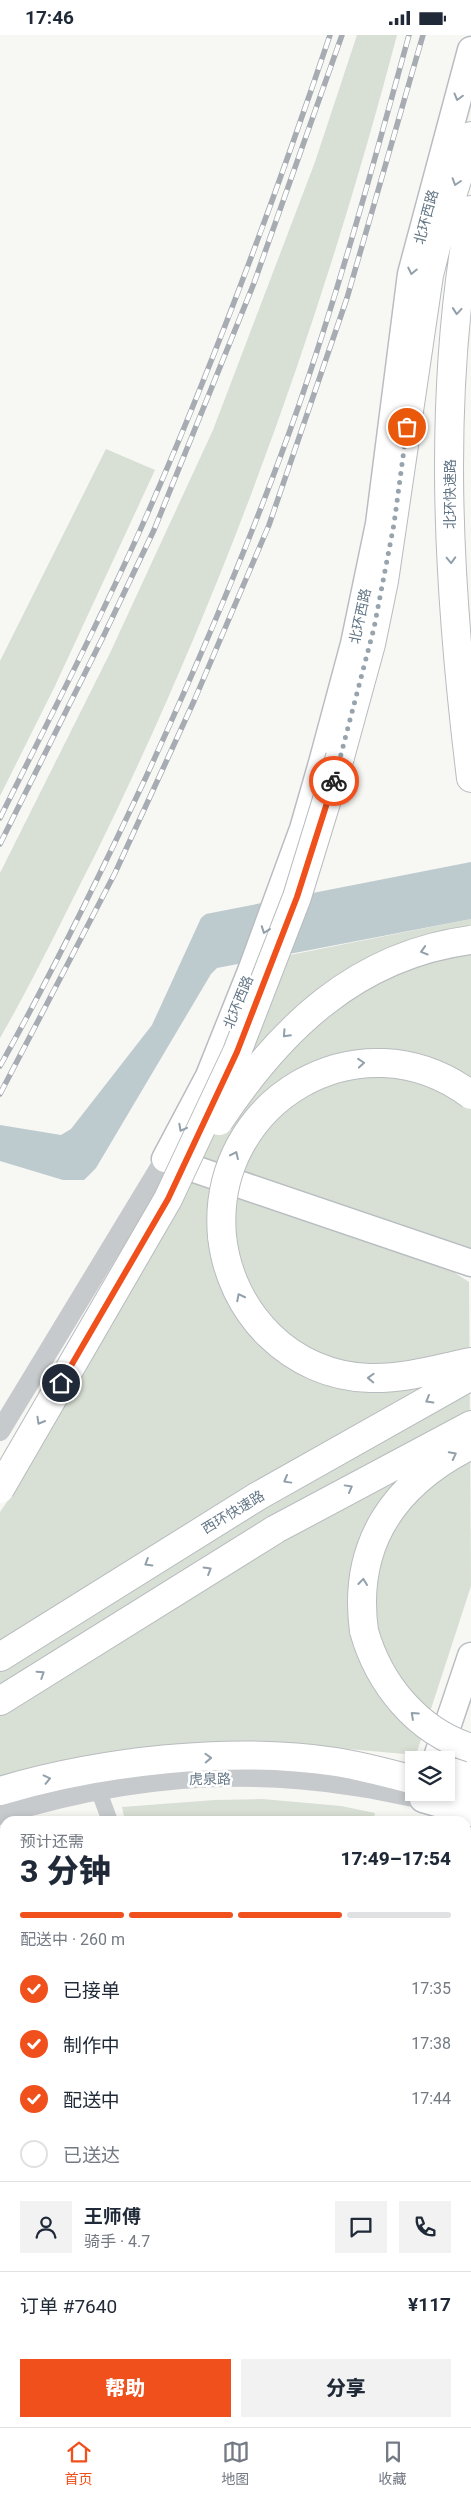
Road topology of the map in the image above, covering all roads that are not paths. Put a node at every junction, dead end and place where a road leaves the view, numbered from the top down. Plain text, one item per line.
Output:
1 (471, 50) edge
2 (471, 136) edge
3 (471, 210) edge
4 (471, 778) edge
5 (471, 940) edge
6 (471, 1095) edge
7 (165, 1159) junction
8 (168, 1199) junction
9 (471, 1263) edge
10 (471, 1362) edge
11 (471, 1376) edge
12 (471, 1425) edge
13 (0, 1431) edge
14 (471, 1445) edge
15 (0, 1489) edge
16 (471, 1656) edge
17 (0, 1657) edge
18 (0, 1701) edge
19 (471, 1748) edge
20 (439, 1751) edge
21 (336, 1762) junction
22 (405, 1768) edge
23 (455, 1773) edge
24 (471, 1775) edge
25 (405, 1783) edge
26 (98, 1789) junction
27 (405, 1789) edge
28 (0, 1791) edge
29 (455, 1794) edge
30 (471, 1796) edge
31 (448, 1801) edge
32 (471, 1813) edge
33 (0, 1815) edge
34 (108, 1816) edge

1 -> 7 main road, 北环西路
2 -> 8 highway, bridge
3 -> 4 highway, 北环快速路
5 -> 8 highway, bridge
10 -> 6 highway, bridge
7 - 9 main road
7 - 13 street
8 -> 15 highway, bridge
11 -> 17 highway, 西环快速路
18 -> 12 highway
19 -> 14 highway, bridge
16 - 20 main road
21 - 22 highway
21 - 25 highway
28 -> 21 highway
23 - 24 highway
26 - 27 street, 虎泉路
26 - 33 street, 虎泉路
26 - 34 street
29 - 30 highway
31 - 32 main road

